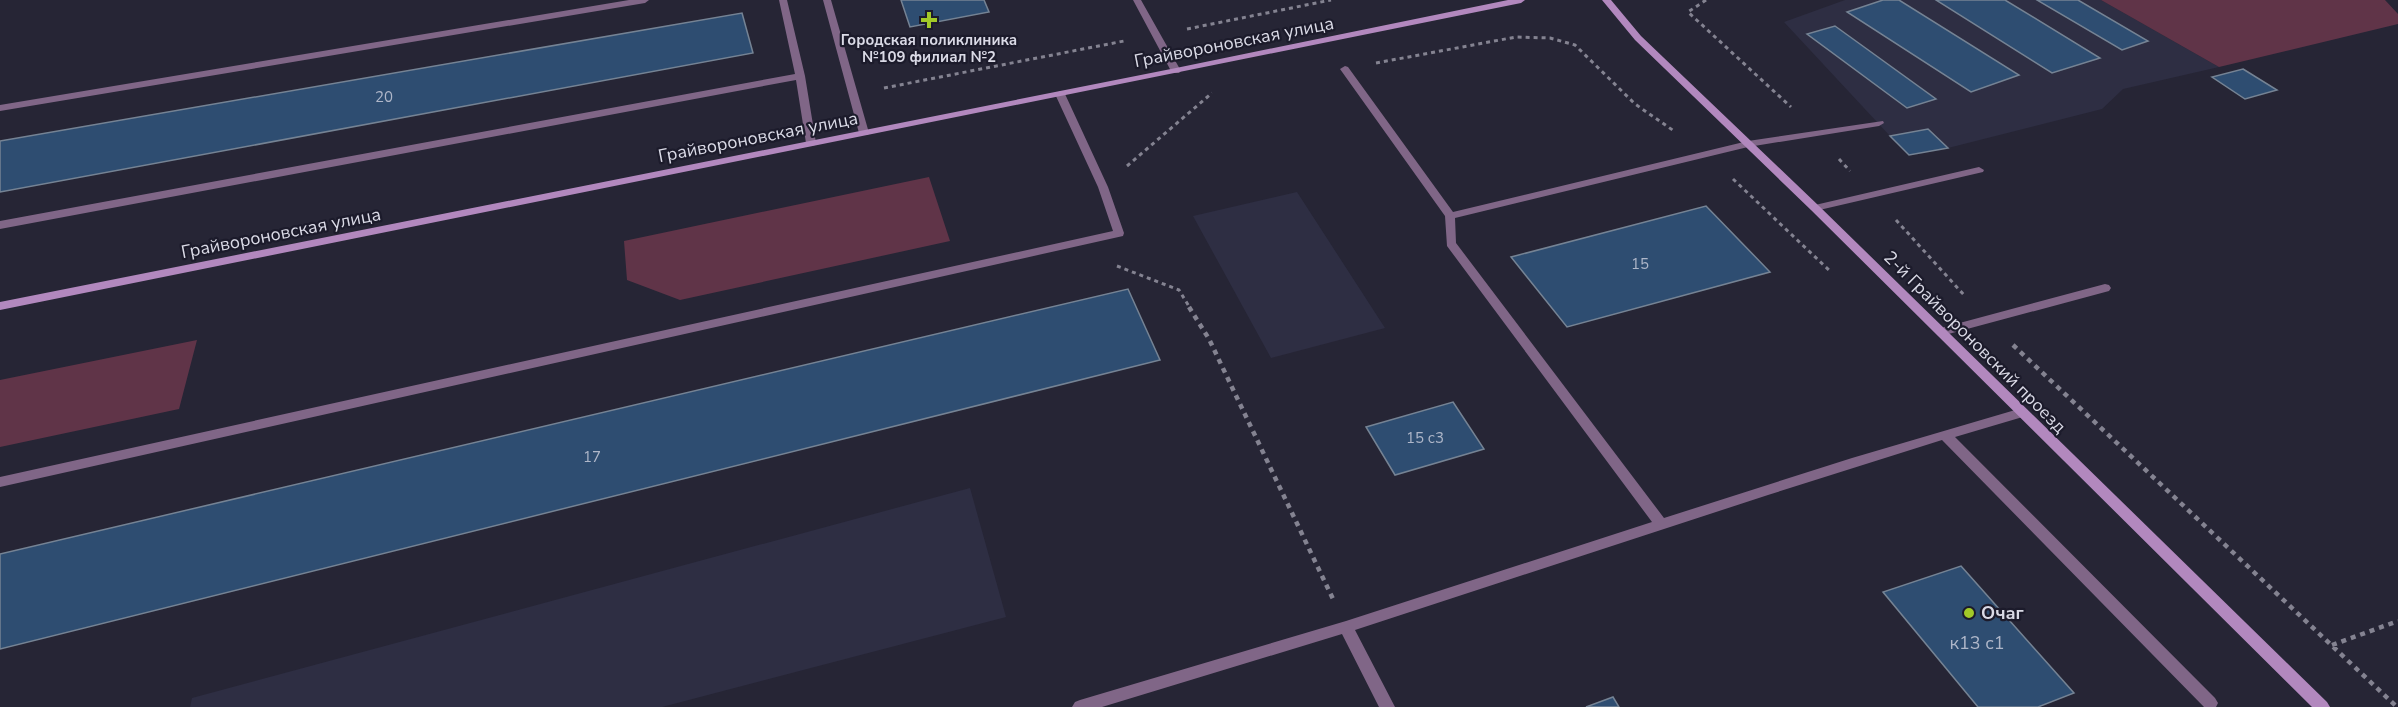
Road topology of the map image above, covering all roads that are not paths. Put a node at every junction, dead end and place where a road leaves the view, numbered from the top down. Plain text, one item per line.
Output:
1 (645, 0) edge
2 (783, 0) edge
3 (827, 0) edge
4 (1137, 0) edge
5 (1521, 0) edge
6 (1606, 0) edge
7 (1345, 69) road end
8 (1176, 71) junction
9 (800, 76) junction
10 (1060, 94) junction
11 (0, 108) edge
12 (1879, 123) dead end
13 (864, 133) junction
14 (812, 143) junction
15 (1748, 144) junction
16 (1979, 170) dead end
17 (1815, 208) junction
18 (1450, 216) junction
19 (0, 225) edge
20 (2105, 288) dead end
21 (0, 306) edge
22 (1941, 332) junction
23 (2022, 413) junction
24 (1945, 435) junction
25 (0, 482) edge
26 (1661, 524) junction
27 (1346, 627) junction
28 (2211, 703) dead end
29 (1080, 707) edge
30 (1387, 707) edge
31 (2322, 707) edge

1 - 11 lane
2 - 9 lane
3 - 13 lane
4 - 8 lane
5 - 8 main road, Грайвороновская улица
6 - 15 main road, 2-й Грайвороновский проезд
7 - 18 lane
8 - 10 main road, Грайвороновская улица
9 - 14 lane
9 - 19 lane
10 - 13 main road, Грайвороновская улица
10 - 25 lane
12 - 15 lane
13 - 14 main road, Грайвороновская улица
14 - 21 main road, Грайвороновская улица
15 - 17 main road, 2-й Грайвороновский проезд
15 - 18 lane
16 - 17 lane
17 - 22 main road, 2-й Грайвороновский проезд
18 - 26 lane
20 - 22 lane
22 - 23 main road, 2-й Грайвороновский проезд
23 - 24 lane
23 - 31 main road, 2-й Грайвороновский проезд
24 - 26 lane
24 - 28 lane
26 - 27 lane
27 - 29 lane
27 - 30 lane

